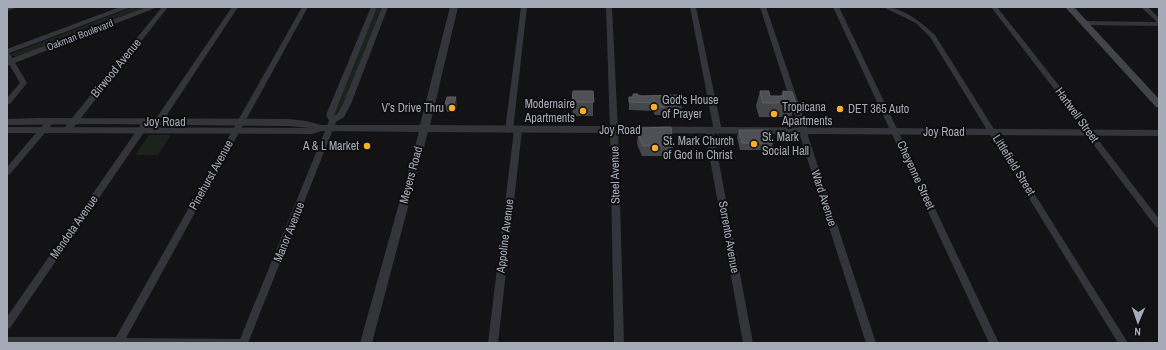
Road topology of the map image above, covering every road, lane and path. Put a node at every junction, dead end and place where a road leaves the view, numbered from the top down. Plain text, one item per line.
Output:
1 (14, 7) edge
2 (127, 7) edge
3 (154, 7) edge
4 (165, 7) edge
5 (235, 7) edge
6 (305, 7) edge
7 (374, 7) edge
8 (384, 7) edge
9 (454, 7) edge
10 (524, 7) edge
11 (609, 7) edge
12 (693, 7) edge
13 (763, 7) edge
14 (836, 7) edge
15 (886, 7) edge
16 (994, 7) edge
17 (1069, 7) edge
18 (1144, 7) edge
19 (7, 9) edge
20 (902, 10) edge
21 (1159, 22) edge
22 (1084, 23) junction
23 (8, 57) edge
24 (7, 102) edge
25 (1159, 105) edge
26 (51, 121) junction
27 (74, 121) junction
28 (7, 122) edge
29 (158, 122) junction
30 (242, 122) junction
31 (145, 126) junction
32 (328, 126) junction
33 (424, 128) junction
34 (7, 130) edge
35 (43, 130) junction
36 (67, 130) junction
37 (513, 130) junction
38 (614, 130) junction
39 (236, 131) junction
40 (714, 131) junction
41 (804, 131) junction
42 (896, 131) junction
43 (993, 132) junction
44 (1090, 132) junction
45 (1159, 133) edge
46 (7, 172) edge
47 (1159, 224) edge
48 (7, 325) edge
49 (7, 341) edge
50 (118, 343) edge
51 (237, 343) edge
52 (243, 343) edge
53 (366, 343) edge
54 (493, 343) edge
55 (619, 343) edge
56 (748, 343) edge
57 (871, 343) edge
58 (994, 343) edge
59 (1123, 343) edge

1 - 19 street
2 - 23 street, Oakman Boulevard
3 - 23 street, Oakman Boulevard
4 - 27 street, Birwood Avenue
5 - 29 street
6 - 30 street, Pinehurst Avenue
7 - 32 street, Manor Avenue
8 - 32 street, Manor Avenue
9 - 33 street, Meyers Road
10 - 37 street, Appoline Avenue
11 - 38 street, Steel Avenue
12 - 40 street, Sorrento Avenue
13 - 41 street, Ward Avenue
14 - 42 street, Cheyenne Street
15 - 20 street, Littlefield Street
16 - 44 street, Hartwell Street
17 - 22 main road
18 - 21 street
20 - 43 street, Littlefield Street
21 - 22 street
22 - 25 main road
23 - 24 street
26 - 27 street, Joy Road
26 - 28 street, Joy Road
26 - 35 street
27 - 31 street, Joy Road
27 - 36 street, Birwood Avenue
29 - 30 street, Joy Road
29 - 31 street, Joy Road
30 - 32 street, Joy Road
30 - 39 street, Pinehurst Avenue
31 - 36 street, Joy Road
31 - 39 street, Joy Road
31 - 48 street, Mendota Avenue
32 - 33 street, Joy Road
32 - 39 street, Joy Road
32 - 52 street, Manor Avenue
33 - 37 street, Joy Road
33 - 53 street, Meyers Road
34 - 35 street, Joy Road
35 - 36 street, Joy Road
35 - 46 street
37 - 38 street, Joy Road
37 - 54 street, Appoline Avenue
38 - 40 street, Joy Road
38 - 55 street, Steel Avenue
39 - 50 street, Pinehurst Avenue
40 - 41 street, Joy Road
40 - 56 street, Sorrento Avenue
41 - 42 street, Joy Road
41 - 57 street, Ward Avenue
42 - 43 street, Joy Road
42 - 58 street, Cheyenne Street
43 - 44 street, Joy Road
43 - 59 street, Littlefield Street
44 - 45 street, Joy Road
44 - 47 street, Hartwell Street
49 - 50 street
50 - 51 street

